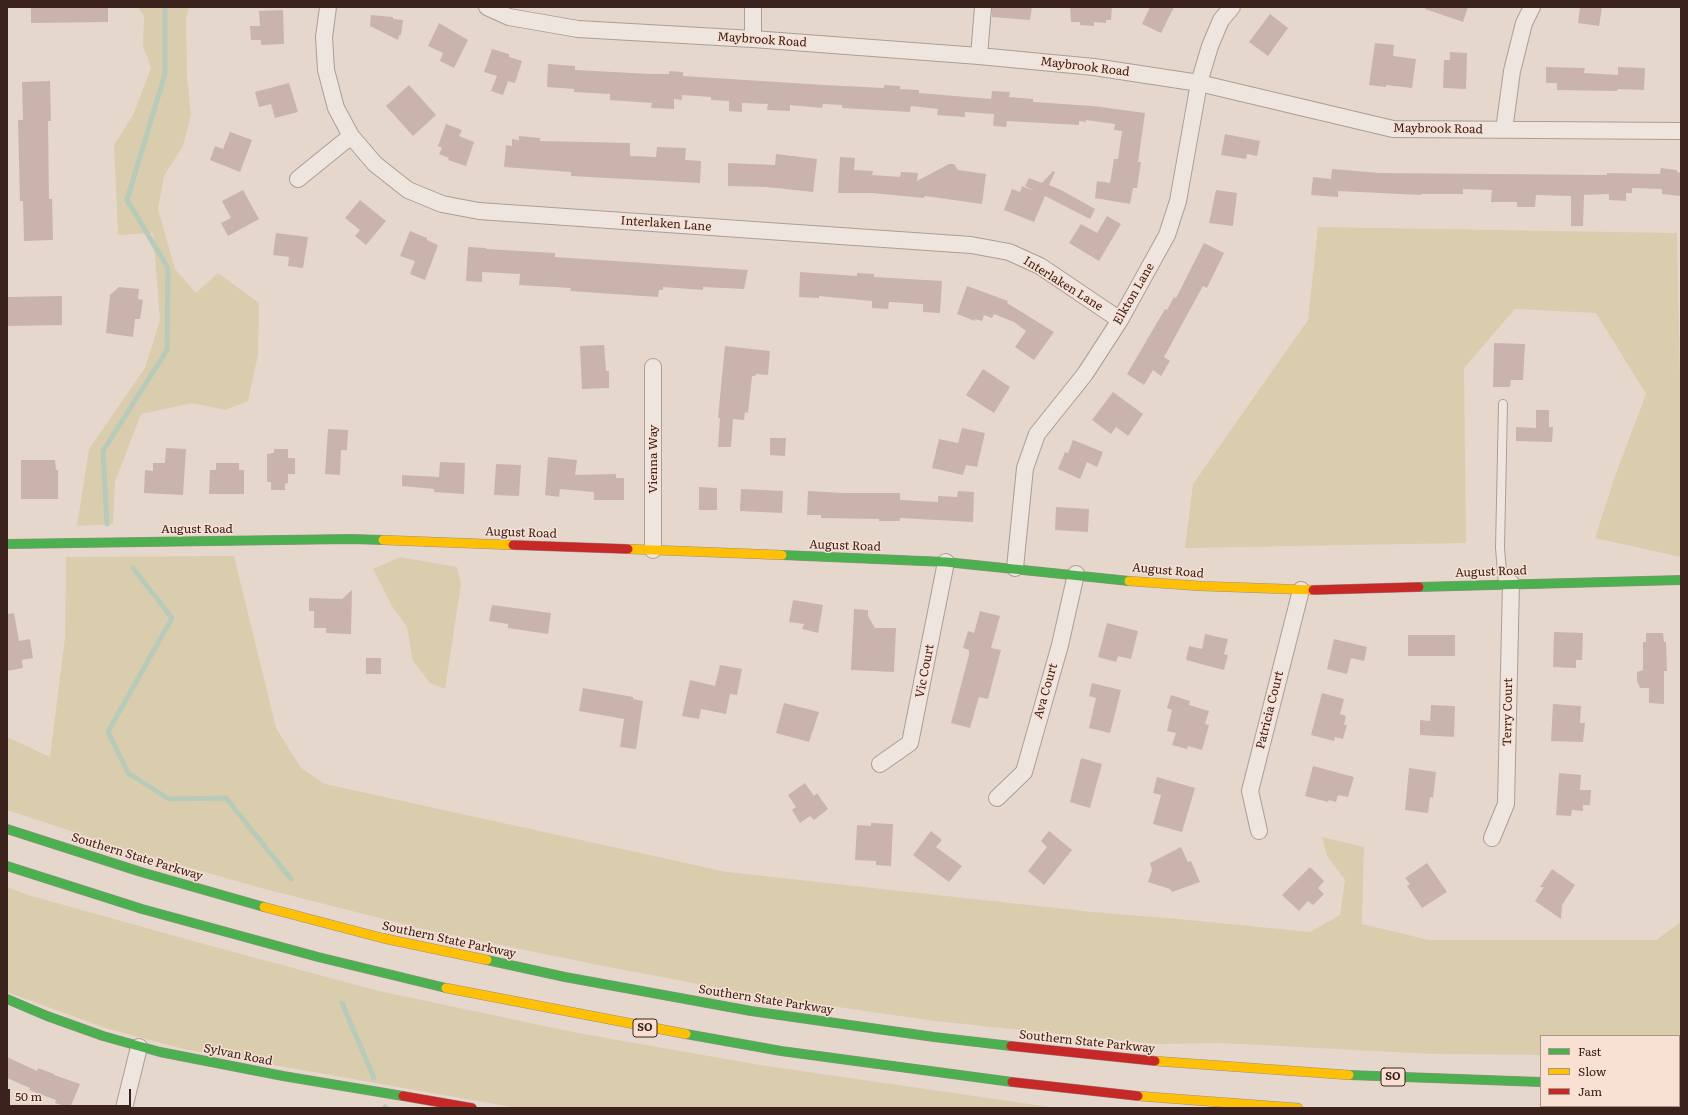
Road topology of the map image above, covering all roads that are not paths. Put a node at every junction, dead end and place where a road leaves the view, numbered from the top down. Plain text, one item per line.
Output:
1 (328, 7) edge
2 (487, 7) edge
3 (753, 7) edge
4 (983, 7) edge
5 (1232, 7) edge
6 (1532, 7) edge
7 (753, 39) junction
8 (979, 56) junction
9 (1199, 83) junction
10 (1504, 130) junction
11 (1681, 131) edge
12 (351, 136) junction
13 (298, 179) dead end
14 (1120, 320) junction
15 (653, 367) dead end
16 (1503, 404) dead end
17 (7, 544) edge
18 (653, 550) junction
19 (946, 562) junction
20 (1015, 568) junction
21 (1076, 574) junction
22 (1681, 580) edge
23 (1507, 584) junction
24 (1301, 590) junction
25 (880, 764) dead end
26 (997, 798) dead end
27 (7, 829) edge
28 (1259, 831) dead end
29 (1492, 838) dead end
30 (7, 866) edge
31 (7, 999) edge
32 (139, 1047) junction
33 (1540, 1082) edge
34 (124, 1108) edge
35 (472, 1108) edge
36 (1298, 1108) edge

1 - 12 street, Interlaken Lane
2 - 7 street, Maybrook Road
3 - 7 street
4 - 8 street
5 - 9 street, Elkton Lane
6 - 10 street
7 - 8 street, Maybrook Road
8 - 9 street, Maybrook Road
9 - 10 street, Maybrook Road
9 - 14 street, Elkton Lane
10 - 11 street, Maybrook Road
12 - 13 street
12 - 14 street, Interlaken Lane
14 - 20 street, Elkton Lane
15 - 18 street, Vienna Way
16 - 23 lane
17 - 18 main road, August Road
18 - 19 main road, August Road
19 - 20 main road, August Road
19 - 25 street, Vic Court
20 - 21 main road, August Road
21 - 24 main road, August Road
21 - 26 street, Ava Court
22 - 23 main road, August Road
23 - 24 main road, August Road
23 - 29 street, Terry Court
24 - 28 street, Patricia Court
27 - 33 main road, Southern State Parkway / SO
30 - 36 main road, SO
31 - 32 main road, Sylvan Road
32 - 34 street
32 - 35 main road, Sylvan Road

